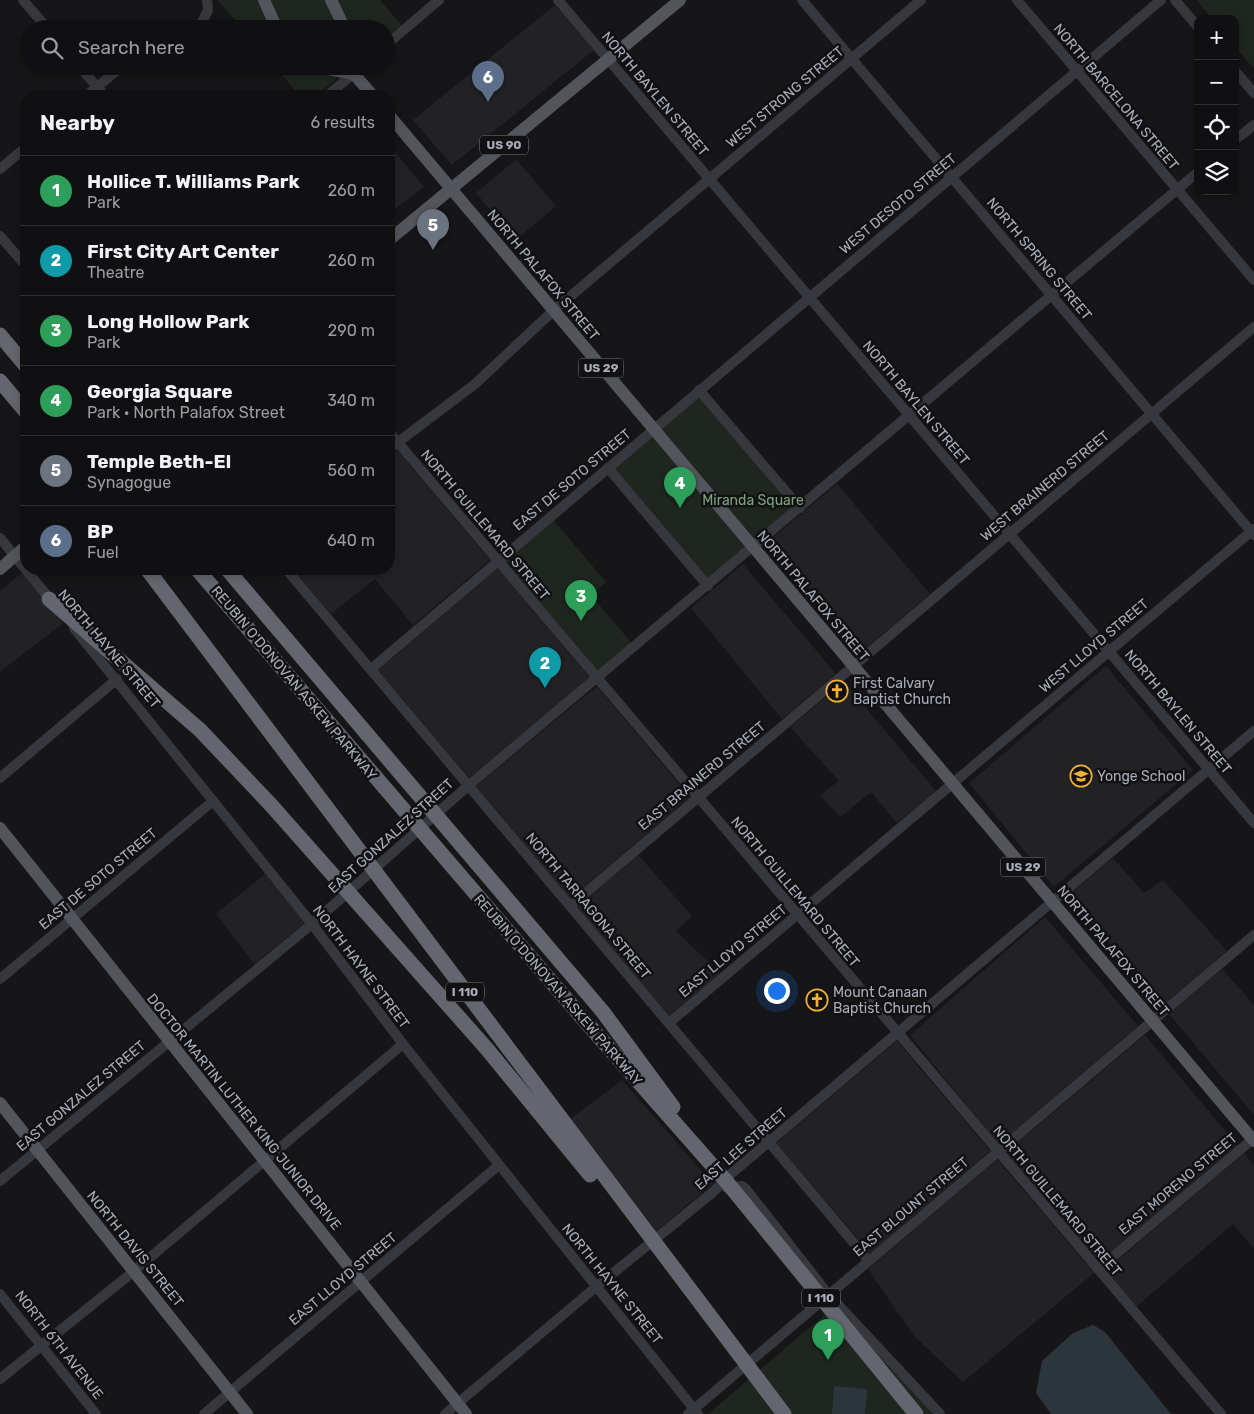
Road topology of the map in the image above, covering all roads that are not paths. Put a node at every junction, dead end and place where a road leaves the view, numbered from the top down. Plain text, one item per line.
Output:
1 (24, 0) edge
2 (207, 0) edge
3 (264, 0) edge
4 (331, 0) edge
5 (439, 0) edge
6 (558, 0) edge
7 (680, 0) edge
8 (802, 0) edge
9 (921, 0) edge
10 (1017, 0) edge
11 (1161, 0) edge
12 (1175, 0) edge
13 (41, 20) edge
14 (203, 20) edge
15 (273, 20) edge
16 (341, 20) edge
17 (1194, 22) edge
18 (395, 37) edge
19 (852, 58) junction
20 (609, 60) junction
21 (1077, 71) junction
22 (87, 75) edge
23 (112, 75) edge
24 (350, 75) edge
25 (361, 75) edge
26 (1239, 76) edge
27 (97, 87) junction
28 (93, 90) edge
29 (100, 90) edge
30 (334, 90) edge
31 (369, 90) edge
32 (1254, 93) edge
33 (395, 123) edge
34 (1254, 125) edge
35 (1239, 137) edge
36 (20, 152) edge
37 (0, 169) edge
38 (1194, 175) edge
39 (951, 177) junction
40 (709, 179) junction
41 (450, 188) junction
42 (1177, 189) junction
43 (395, 235) edge
44 (0, 236) edge
45 (20, 259) edge
46 (1254, 280) edge
47 (1052, 295) junction
48 (809, 298) junction
49 (553, 311) junction
50 (1254, 327) edge
51 (0, 335) edge
52 (20, 359) edge
53 (0, 380) edge
54 (699, 390) junction
55 (20, 405) edge
56 (1152, 414) junction
57 (909, 416) junction
58 (653, 429) junction
59 (395, 440) edge
60 (397, 442) junction
61 (608, 468) junction
62 (800, 508) junction
63 (1253, 532) edge
64 (1009, 534) junction
65 (0, 538) edge
66 (753, 548) junction
67 (20, 551) edge
68 (14, 556) junction
69 (498, 561) junction
70 (20, 563) edge
71 (0, 568) edge
72 (29, 575) edge
73 (152, 575) edge
74 (202, 575) edge
75 (232, 575) edge
76 (291, 575) edge
77 (708, 586) junction
78 (49, 599) junction
79 (1109, 651) junction
80 (853, 667) junction
81 (371, 669) junction
82 (117, 679) junction
83 (598, 679) junction
84 (1254, 731) edge
85 (1208, 769) junction
86 (0, 778) edge
87 (953, 784) junction
88 (469, 785) junction
89 (697, 798) junction
90 (213, 800) junction
91 (1254, 824) edge
92 (0, 828) edge
93 (1052, 902) junction
94 (570, 906) junction
95 (796, 915) junction
96 (72, 919) junction
97 (312, 924) junction
98 (1254, 935) edge
99 (0, 979) edge
100 (1153, 1021) junction
101 (669, 1023) junction
102 (897, 1033) junction
103 (169, 1041) junction
104 (403, 1044) junction
105 (0, 1104) edge
106 (1254, 1139) edge
107 (769, 1142) junction
108 (38, 1151) junction
109 (998, 1152) junction
110 (265, 1161) junction
111 (499, 1165) junction
112 (0, 1181) edge
113 (726, 1181) junction
114 (712, 1193) junction
115 (869, 1261) junction
116 (1098, 1270) junction
117 (134, 1271) junction
118 (360, 1282) junction
119 (596, 1287) junction
120 (0, 1294) edge
121 (828, 1294) junction
122 (701, 1305) junction
123 (42, 1346) junction
124 (0, 1380) edge
125 (230, 1392) junction
126 (458, 1403) junction
127 (693, 1412) edge
128 (96, 1414) edge
129 (204, 1414) edge
130 (247, 1414) edge
131 (445, 1414) edge
132 (466, 1414) edge
133 (784, 1414) edge
134 (916, 1414) edge
135 (940, 1414) edge
136 (1221, 1414) edge

1 - 13 street
2 - 14 street
3 - 15 main road
4 - 16 main road
5 - 18 street
6 - 20 street, NORTH BAYLEN STREET
7 - 20 main road, US 90
8 - 19 street, NORTH SPRING STREET
9 - 19 street, WEST STRONG STREET
10 - 21 street, NORTH BARCELONA STREET
11 - 21 street, WEST DESOTO STREET
12 - 17 street
19 - 39 street, NORTH SPRING STREET
19 - 40 street, WEST STRONG STREET
20 - 40 street, NORTH BAYLEN STREET
20 - 41 main road, US 90
21 - 39 street, WEST DESOTO STREET
21 - 42 street, NORTH BARCELONA STREET
22 - 27 street
23 - 27 street
24 - 30 street
25 - 31 main road
26 - 32 street
27 - 28 street
27 - 29 street
33 - 41 main road, NORTH PALAFOX STREET
34 - 35 street
36 - 37 street
38 - 42 street, EAST GONZALEZ STREET
39 - 47 street, NORTH SPRING STREET
39 - 48 street, WEST DESOTO STREET
40 - 48 street, NORTH BAYLEN STREET
40 - 49 street, WEST STRONG STREET
41 - 43 main road, US 90
41 - 49 main road, NORTH PALAFOX STREET / US 29
42 - 46 street, NORTH BARCELONA STREET
42 - 47 street, EAST GONZALEZ STREET
44 - 45 street
47 - 56 street, NORTH SPRING STREET
47 - 57 street, EAST GONZALEZ STREET
48 - 54 street, WEST DESOTO STREET
48 - 57 street, NORTH BAYLEN STREET
49 - 58 main road, NORTH PALAFOX STREET / US 29
49 - 60 street, WEST STRONG STREET
50 - 56 street, WEST BRAINERD STREET
51 - 52 highway
53 - 55 highway
54 - 58 street, WEST DESOTO STREET
54 - 62 street
56 - 63 street, NORTH SPRING STREET
56 - 64 street, WEST BRAINERD STREET
57 - 62 street, EAST GONZALEZ STREET
57 - 64 street, NORTH BAYLEN STREET
58 - 61 street, EAST DE SOTO STREET
58 - 66 main road, NORTH PALAFOX STREET / US 29
59 - 60 street, NORTH GUILLEMARD STREET
60 - 69 street, NORTH GUILLEMARD STREET
61 - 69 street, EAST DE SOTO STREET
61 - 77 street
62 - 66 street, EAST GONZALEZ STREET
63 - 79 street, WEST LLOYD STREET
64 - 79 street, NORTH BAYLEN STREET
64 - 80 street, WEST BRAINERD STREET
65 - 68 street, NORTH HAYNE STREET
66 - 77 street, EAST GONZALEZ STREET
66 - 80 main road, NORTH PALAFOX STREET / US 29
67 - 68 main road
68 - 70 street, NORTH HAYNE STREET
68 - 71 main road
69 - 81 street, EAST DE SOTO STREET
69 - 83 street, NORTH GUILLEMARD STREET
72 - 78 street, NORTH HAYNE STREET
73 - 122 highway, I 110, bridge
74 - 113 highway, REUBIN O'DONOVAN ASKEW PARKWAY / I 110, bridge
75 - 113 highway, bridge
76 - 81 street, NORTH TARRAGONA STREET
77 - 83 street, EAST GONZALEZ STREET
78 - 82 street, NORTH HAYNE STREET
78 - 122 highway, bridge
79 - 85 street, NORTH BAYLEN STREET
79 - 87 street, WEST LLOYD STREET
80 - 87 main road, NORTH PALAFOX STREET / US 29
80 - 89 street, EAST BRAINERD STREET
81 - 88 street, NORTH TARRAGONA STREET
82 - 86 street
82 - 90 street, NORTH HAYNE STREET
83 - 88 street, EAST GONZALEZ STREET
83 - 89 street, NORTH GUILLEMARD STREET
84 - 85 street, EAST LEE STREET
85 - 91 street, NORTH BAYLEN STREET
85 - 93 street, EAST LEE STREET
87 - 93 main road, NORTH PALAFOX STREET / US 29
87 - 95 street, EAST LLOYD STREET
88 - 94 street, NORTH TARRAGONA STREET
88 - 97 street, EAST GONZALEZ STREET
89 - 94 street, EAST BRAINERD STREET
89 - 95 street, NORTH GUILLEMARD STREET
90 - 96 street, EAST DE SOTO STREET
90 - 97 street, NORTH HAYNE STREET
92 - 96 main road, DOCTOR MARTIN LUTHER KING JUNIOR DRIVE
93 - 100 main road, NORTH PALAFOX STREET / US 29
93 - 102 street, EAST LEE STREET
94 - 101 street, NORTH TARRAGONA STREET
95 - 101 street, EAST LLOYD STREET
95 - 102 street, NORTH GUILLEMARD STREET
96 - 99 street, EAST DE SOTO STREET
96 - 103 main road, DOCTOR MARTIN LUTHER KING JUNIOR DRIVE
97 - 103 street, EAST GONZALEZ STREET
97 - 104 street, NORTH HAYNE STREET
98 - 100 street, EAST BLOUNT STREET
100 - 106 main road, NORTH PALAFOX STREET / US 29
100 - 109 street, EAST BLOUNT STREET
101 - 107 street, NORTH TARRAGONA STREET
102 - 107 street, EAST LEE STREET
102 - 109 street, NORTH GUILLEMARD STREET
103 - 108 street, EAST GONZALEZ STREET
103 - 110 main road, DOCTOR MARTIN LUTHER KING JUNIOR DRIVE
104 - 110 street
104 - 111 street, NORTH HAYNE STREET
105 - 108 main road, NORTH DAVIS STREET
106 - 116 street, EAST MORENO STREET
107 - 114 street, EAST LEE STREET
107 - 115 street, NORTH TARRAGONA STREET
108 - 112 street, EAST GONZALEZ STREET
108 - 117 main road, NORTH DAVIS STREET
109 - 115 street, EAST BLOUNT STREET
109 - 116 street, NORTH GUILLEMARD STREET
110 - 117 street
110 - 118 main road, DOCTOR MARTIN LUTHER KING JUNIOR DRIVE
111 - 118 street, EAST LLOYD STREET
111 - 119 street, NORTH HAYNE STREET
113 - 134 highway, REUBIN O'DONOVAN ASKEW PARKWAY / I 110, bridge
114 - 119 street, EAST LEE STREET
114 - 121 street
115 - 121 street, EAST BLOUNT STREET
116 - 136 street, NORTH GUILLEMARD STREET
117 - 123 street
117 - 125 main road, NORTH DAVIS STREET
118 - 125 street, EAST LLOYD STREET
118 - 126 main road, DOCTOR MARTIN LUTHER KING JUNIOR DRIVE
119 - 126 street, EAST LEE STREET
119 - 127 street, NORTH HAYNE STREET
120 - 123 street, NORTH 6TH AVENUE
121 - 127 street, EAST BLOUNT STREET
121 - 135 street
122 - 133 highway, I 110, bridge
123 - 124 street
123 - 128 street, NORTH 6TH AVENUE
125 - 129 street, EAST LLOYD STREET
125 - 130 main road, NORTH DAVIS STREET
126 - 131 street, EAST LEE STREET
126 - 132 main road, DOCTOR MARTIN LUTHER KING JUNIOR DRIVE

